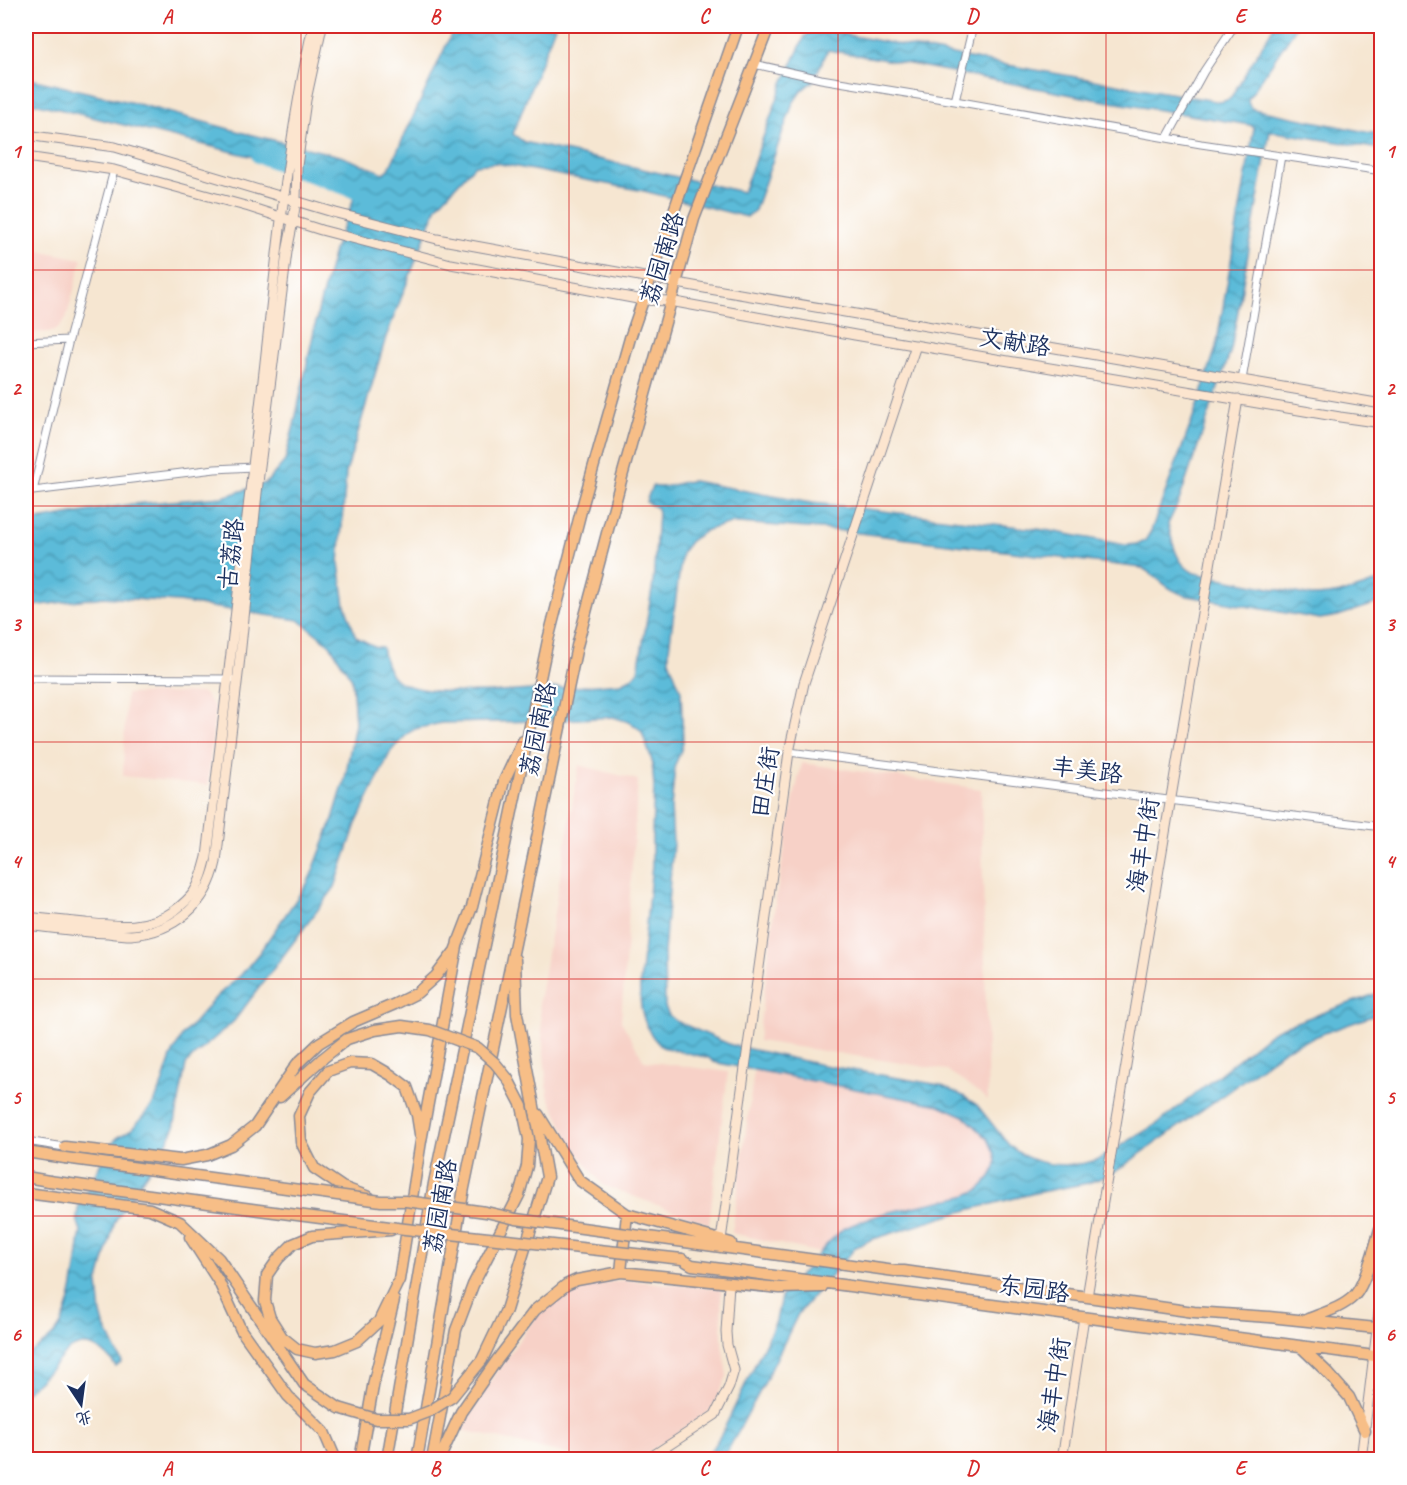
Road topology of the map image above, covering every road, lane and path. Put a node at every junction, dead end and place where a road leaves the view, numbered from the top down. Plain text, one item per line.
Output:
1 (314, 26) edge
2 (322, 26) edge
3 (738, 26) edge
4 (769, 26) edge
5 (973, 26) edge
6 (1234, 26) edge
7 (754, 64) junction
8 (956, 98) junction
9 (26, 135) edge
10 (1167, 138) junction
11 (1281, 156) junction
12 (26, 157) edge
13 (114, 170) junction
14 (1382, 171) edge
15 (283, 197) junction
16 (296, 200) junction
17 (281, 217) junction
18 (293, 221) junction
19 (650, 277) junction
20 (676, 282) junction
21 (643, 300) junction
22 (670, 301) junction
23 (69, 340) junction
24 (26, 342) edge
25 (916, 345) junction
26 (1242, 380) junction
27 (1238, 399) junction
28 (1382, 404) edge
29 (1382, 423) edge
30 (255, 472) junction
31 (29, 491) edge
32 (26, 678) edge
33 (232, 679) junction
34 (530, 727) junction
35 (789, 752) junction
36 (1170, 800) junction
37 (1382, 827) edge
38 (26, 917) edge
39 (26, 925) edge
40 (458, 941) junction
41 (514, 944) junction
42 (268, 1108) junction
43 (535, 1109) junction
44 (26, 1141) edge
45 (422, 1141) junction
46 (26, 1152) edge
47 (65, 1152) junction
48 (26, 1178) edge
49 (26, 1193) edge
50 (381, 1201) junction
51 (627, 1214) junction
52 (180, 1222) junction
53 (1382, 1222) edge
54 (405, 1228) junction
55 (721, 1240) junction
56 (793, 1258) junction
57 (621, 1272) junction
58 (399, 1280) junction
59 (729, 1284) junction
60 (858, 1287) junction
61 (1382, 1289) edge
62 (1087, 1297) junction
63 (1084, 1317) junction
64 (1305, 1320) junction
65 (1379, 1330) edge
66 (1300, 1346) junction
67 (1378, 1356) edge
68 (1365, 1431) junction
69 (1382, 1447) edge
70 (336, 1460) edge
71 (360, 1460) edge
72 (387, 1460) edge
73 (417, 1460) edge
74 (432, 1460) edge
75 (439, 1460) edge
76 (646, 1460) edge
77 (1062, 1460) edge
78 (1361, 1460) edge
79 (1379, 1460) edge

1 - 15 street, 古荔路
2 - 16 street, 古荔路
3 - 19 main road, 荔园南路
4 - 7 main road, 荔园南路
5 - 8 street
6 - 10 street
7 - 8 street
7 - 20 main road, 荔园南路
8 - 10 street
9 - 15 street
10 - 11 street
11 - 14 street
11 - 26 street
12 - 13 street, 文献路
13 - 17 street, 文献路
13 - 23 street
15 - 16 street
15 - 17 street, 古荔路
16 - 18 street, 古荔路
16 - 19 street
17 - 18 street, 文献路
17 - 30 street, 古荔路
18 - 21 street, 文献路
18 - 30 street, 古荔路
19 - 20 street
19 - 21 main road, 荔园南路
20 - 22 main road, 荔园南路
20 - 26 street
21 - 22 street, 文献路
21 - 34 main road, 荔园南路
22 - 25 street, 文献路
22 - 41 main road, 荔园南路
23 - 24 street
23 - 31 street
25 - 27 street, 文献路
25 - 35 street, 田庄街
26 - 28 street
27 - 29 street, 文献路
27 - 36 street, 海丰中街
30 - 31 street
30 - 33 street, 古荔路
32 - 33 street
33 - 38 street, 古荔路
33 - 39 street, 古荔路
34 - 40 main road
34 - 72 main road, 荔园南路
35 - 36 street, 丰美路
35 - 55 street, 田庄街
36 - 37 street, 丰美路
36 - 62 street, 海丰中街
40 - 42 main road
40 - 45 main road
41 - 43 main road
41 - 73 main road, 荔园南路
42 - 47 main road
42 - 74 main road, bridge
43 - 51 main road
43 - 52 main road, bridge
44 - 47 street
45 - 50 main road, bridge
45 - 58 main road
46 - 47 main road
47 - 50 main road, bridge
48 - 54 main road, bridge
49 - 52 main road
50 - 56 main road, 东园路, bridge
51 - 55 main road
51 - 57 main road
52 - 70 main road
53 - 64 main road
54 - 58 main road, bridge
54 - 60 main road, 东园路, bridge
55 - 56 main road
56 - 62 main road, 东园路
57 - 59 main road
57 - 75 main road
58 - 71 main road
59 - 60 main road
59 - 76 street
60 - 63 main road, 东园路
61 - 65 street
62 - 64 main road, 东园路
63 - 66 main road, 东园路
63 - 77 street, 海丰中街
64 - 65 main road, 东园路
65 - 67 street
66 - 67 main road, 东园路
66 - 68 main road
67 - 68 street
68 - 78 street
69 - 79 street

